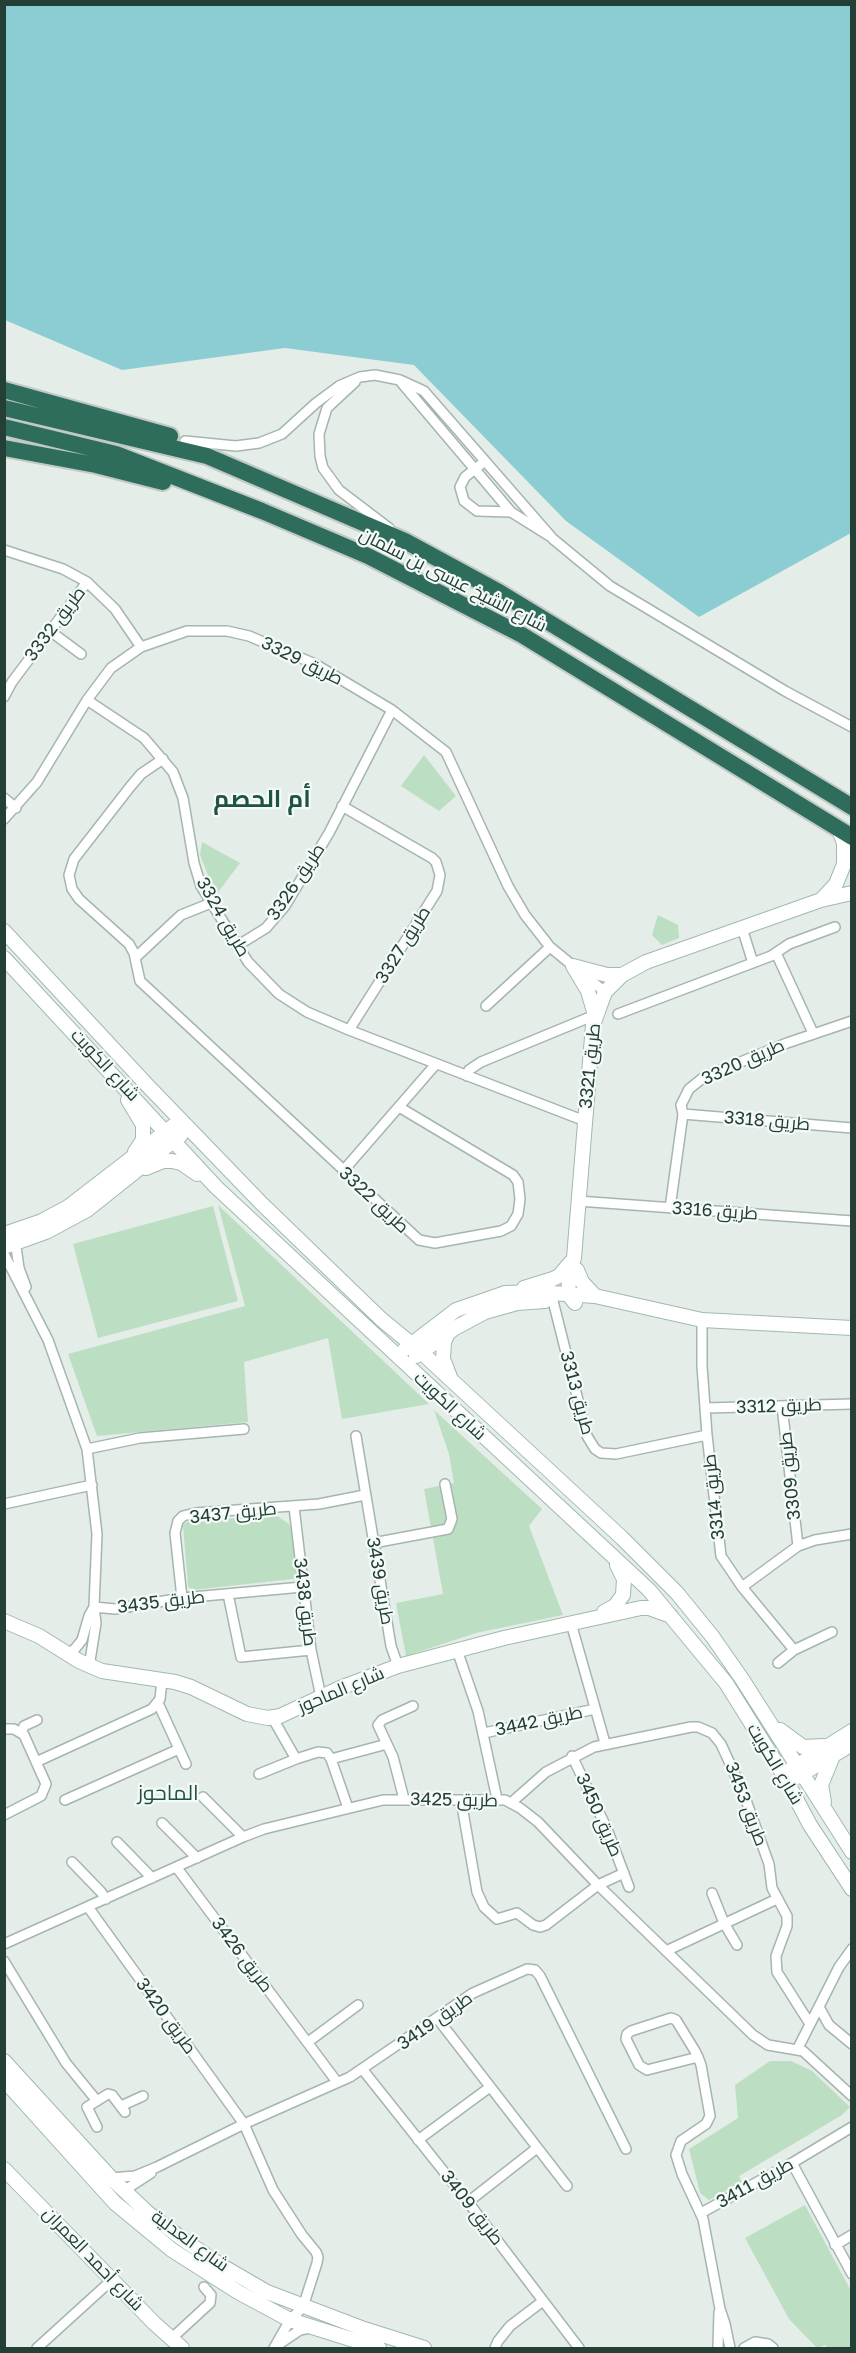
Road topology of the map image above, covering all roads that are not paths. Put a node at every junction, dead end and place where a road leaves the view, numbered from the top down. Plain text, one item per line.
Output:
1 (360, 377) junction
2 (400, 380) junction
3 (4, 390) edge
4 (4, 408) edge
5 (4, 427) edge
6 (185, 441) junction
7 (4, 448) edge
8 (207, 456) junction
9 (486, 460) junction
10 (475, 469) junction
11 (202, 489) junction
12 (511, 512) junction
13 (553, 538) junction
14 (405, 541) junction
15 (4, 550) edge
16 (87, 582) junction
17 (50, 631) junction
18 (141, 646) junction
19 (81, 654) dead end
20 (4, 697) edge
21 (87, 700) junction
22 (392, 710) junction
23 (852, 727) edge
24 (163, 759) junction
25 (4, 798) edge
26 (342, 806) junction
27 (852, 807) edge
28 (16, 808) junction
29 (4, 819) edge
30 (845, 834) edge
31 (852, 893) edge
32 (821, 900) junction
33 (211, 903) junction
34 (835, 927) dead end
35 (742, 928) junction
36 (4, 932) edge
37 (237, 946) junction
38 (550, 947) junction
39 (776, 953) junction
40 (4, 958) edge
41 (135, 958) junction
42 (753, 963) junction
43 (573, 966) junction
44 (622, 975) junction
45 (605, 992) junction
46 (486, 1006) dead end
47 (618, 1014) dead end
48 (595, 1015) junction
49 (852, 1021) edge
50 (349, 1030) junction
51 (813, 1033) junction
52 (436, 1064) junction
53 (467, 1076) junction
54 (120, 1082) junction
55 (399, 1107) junction
56 (683, 1114) junction
57 (585, 1120) junction
58 (185, 1124) junction
59 (852, 1128) edge
60 (171, 1136) junction
61 (128, 1171) junction
62 (343, 1171) junction
63 (216, 1187) junction
64 (578, 1201) junction
65 (670, 1208) junction
66 (852, 1221) edge
67 (10, 1239) edge
68 (4, 1254) edge
69 (575, 1264) junction
70 (505, 1293) junction
71 (595, 1296) junction
72 (553, 1297) junction
73 (572, 1299) junction
74 (640, 1307) junction
75 (34, 1309) junction
76 (381, 1319) junction
77 (702, 1320) junction
78 (852, 1328) edge
79 (428, 1330) junction
80 (448, 1333) junction
81 (416, 1347) junction
82 (402, 1361) junction
83 (454, 1384) junction
84 (852, 1404) edge
85 (782, 1406) junction
86 (706, 1408) junction
87 (244, 1429) dead end
88 (707, 1435) junction
89 (356, 1436) dead end
90 (87, 1449) junction
91 (445, 1484) dead end
92 (92, 1485) junction
93 (365, 1496) junction
94 (4, 1504) edge
95 (294, 1507) junction
96 (852, 1534) edge
97 (373, 1543) junction
98 (798, 1546) junction
99 (612, 1556) junction
100 (302, 1587) junction
101 (742, 1587) junction
102 (228, 1594) junction
103 (182, 1598) junction
104 (94, 1607) junction
105 (597, 1616) junction
106 (673, 1617) junction
107 (4, 1621) edge
108 (571, 1623) junction
109 (832, 1632) dead end
110 (311, 1650) junction
111 (457, 1650) junction
112 (794, 1650) junction
113 (66, 1653) junction
114 (778, 1663) dead end
115 (84, 1664) junction
116 (398, 1666) junction
117 (162, 1680) junction
118 (321, 1697) junction
119 (158, 1703) junction
120 (413, 1706) dead end
121 (595, 1709) junction
122 (273, 1717) junction
123 (37, 1720) dead end
124 (774, 1726) junction
125 (4, 1729) edge
126 (852, 1731) edge
127 (21, 1732) junction
128 (484, 1733) junction
129 (605, 1743) junction
130 (387, 1744) junction
131 (852, 1744) edge
132 (178, 1749) junction
133 (831, 1751) junction
134 (572, 1756) junction
135 (296, 1759) junction
136 (331, 1759) junction
137 (36, 1762) junction
138 (186, 1764) dead end
139 (801, 1769) junction
140 (259, 1774) dead end
141 (785, 1779) junction
142 (203, 1797) dead end
143 (404, 1799) junction
144 (497, 1799) junction
145 (65, 1800) dead end
146 (461, 1800) junction
147 (512, 1802) junction
148 (348, 1808) junction
149 (4, 1815) edge
150 (828, 1816) junction
151 (162, 1822) dead end
152 (243, 1837) junction
153 (117, 1842) dead end
154 (852, 1852) edge
155 (197, 1858) junction
156 (72, 1862) dead end
157 (177, 1868) junction
158 (624, 1873) junction
159 (153, 1878) junction
160 (598, 1885) junction
161 (629, 1887) dead end
162 (852, 1889) edge
163 (712, 1893) dead end
164 (106, 1899) junction
165 (777, 1899) junction
166 (88, 1907) junction
167 (724, 1923) junction
168 (4, 1944) edge
169 (737, 1945) dead end
170 (666, 1951) junction
171 (850, 1957) edge
172 (4, 1961) edge
173 (358, 2005) dead end
174 (819, 2007) junction
175 (437, 2018) junction
176 (810, 2024) junction
177 (308, 2042) junction
178 (852, 2044) edge
179 (798, 2048) junction
180 (698, 2057) junction
181 (4, 2061) edge
182 (363, 2070) junction
183 (4, 2080) edge
184 (337, 2082) junction
185 (490, 2087) junction
186 (143, 2096) dead end
187 (852, 2096) edge
188 (97, 2101) junction
189 (244, 2124) junction
190 (97, 2127) dead end
191 (852, 2127) edge
192 (418, 2140) junction
193 (537, 2148) junction
194 (626, 2149) dead end
195 (792, 2163) junction
196 (157, 2167) junction
197 (4, 2169) edge
198 (85, 2170) junction
199 (111, 2178) junction
200 (567, 2186) dead end
201 (125, 2190) junction
202 (468, 2202) junction
203 (701, 2213) junction
204 (852, 2235) edge
205 (835, 2245) junction
206 (852, 2274) edge
207 (113, 2279) junction
208 (204, 2287) dead end
209 (543, 2301) junction
210 (303, 2307) junction
211 (720, 2309) junction
212 (290, 2320) junction
213 (315, 2328) junction
214 (172, 2338) junction
215 (275, 2347) edge
216 (37, 2349) edge
217 (182, 2349) edge
218 (379, 2349) edge
219 (424, 2349) edge
220 (495, 2349) edge
221 (579, 2349) edge
222 (718, 2349) edge
223 (730, 2349) edge
224 (744, 2349) edge
225 (773, 2349) edge

1 - 2 street
1 - 6 street
1 - 14 street
2 - 9 street
2 - 10 street
3 - 6 highway
4 - 8 highway, شارع الشيخ عيسى بن سلمان
5 - 11 highway, شارع الشيخ عيسى بن سلمان
6 - 8 highway
7 - 11 highway
8 - 14 highway, شارع الشيخ عيسى بن سلمان
9 - 10 street
9 - 13 street
10 - 12 street
10 - 12 street
11 - 30 highway, شارع الشيخ عيسى بن سلمان
12 - 13 street
13 - 23 street
14 - 27 highway, شارع الشيخ عيسى بن سلمان
15 - 16 street
16 - 17 street, طريق 3332
16 - 18 street
17 - 19 street
17 - 20 street, طريق 3332
18 - 21 street, طريق 3329
18 - 22 street, طريق 3329
21 - 24 street, طريق 3324
21 - 28 street, طريق 3329
22 - 26 street, طريق 3326
22 - 38 street, طريق 3329
24 - 33 street, طريق 3324
24 - 41 street, طريق 3322
25 - 28 street
26 - 37 street, طريق 3326
26 - 50 street, طريق 3327
28 - 29 street, طريق 3329
30 - 32 main road
31 - 32 main road, طريق 3321
32 - 35 main road, طريق 3321
33 - 37 street, طريق 3324
33 - 41 street
34 - 39 street
35 - 42 street
35 - 44 main road, طريق 3321
36 - 58 main road, شارع الكويت
37 - 50 street, طريق 3324
38 - 43 street, طريق 3329
38 - 46 street
39 - 42 street
39 - 51 street
40 - 54 main road, شارع الكويت
41 - 62 street, طريق 3322
42 - 47 street
43 - 44 main road
43 - 45 street, طريق 3329
43 - 48 main road
44 - 45 main road, طريق 3321
45 - 48 main road, طريق 3321
48 - 53 street
48 - 57 main road, طريق 3321
49 - 51 street, طريق 3320
50 - 52 street, طريق 3324
51 - 56 street, طريق 3320
52 - 53 street, طريق 3324
52 - 55 street
53 - 57 street, طريق 3324
54 - 60 main road, شارع الكويت
54 - 61 main road
55 - 62 street
55 - 62 street, طريق 3322
56 - 59 street, طريق 3318
56 - 65 street, طريق 3320
57 - 64 main road, طريق 3321
58 - 60 main road
58 - 76 main road, شارع الكويت
60 - 61 main road
60 - 63 main road, شارع الكويت
61 - 63 main road
61 - 67 main road
63 - 82 main road, شارع الكويت
64 - 65 street, طريق 3316
64 - 69 main road, طريق 3321
65 - 66 street, طريق 3316
67 - 75 street
68 - 75 street
69 - 70 main road
69 - 71 main road
69 - 73 main road, طريق 3321
70 - 72 main road
70 - 79 main road
71 - 73 main road
71 - 74 main road
72 - 73 main road
72 - 80 main road
72 - 88 street, طريق 3313
73 - 74 main road
74 - 77 main road
75 - 90 street
76 - 79 main road
76 - 81 main road, شارع الكويت
77 - 78 main road
77 - 86 street, طريق 3314
79 - 81 main road
80 - 81 main road
80 - 83 main road
81 - 82 main road
81 - 83 main road, شارع الكويت
82 - 99 main road, شارع الكويت
83 - 124 main road, شارع الكويت
84 - 85 street, طريق 3312
85 - 86 street, طريق 3312
85 - 98 street, طريق 3309
86 - 88 street, طريق 3314
87 - 90 street
88 - 101 street, طريق 3314
89 - 93 street, طريق 3439
90 - 92 street
91 - 97 street
92 - 94 street
92 - 104 street
93 - 95 street, طريق 3437
93 - 97 street, طريق 3439
95 - 100 street, طريق 3438
95 - 103 street, طريق 3437
96 - 98 street, طريق 3309
97 - 116 street, طريق 3439
98 - 101 street, طريق 3309
99 - 105 main road, شارع الماحوز
99 - 106 main road, شارع الكويت
100 - 102 street, طريق 3435
100 - 110 street, طريق 3438
101 - 112 street, طريق 3314
102 - 103 street, طريق 3435
102 - 110 street, طريق 3435
103 - 104 street, طريق 3435
104 - 113 street
104 - 115 street
105 - 106 main road, شارع الماحوز
105 - 108 main road, شارع الماحوز
106 - 141 main road, شارع الكويت
107 - 113 main road
108 - 111 main road, شارع الماحوز
108 - 121 street
109 - 112 street
110 - 118 street, طريق 3438
111 - 116 main road, شارع الماحوز
111 - 128 street, طريق 3442
112 - 114 street
113 - 115 main road
115 - 117 main road
116 - 118 main road, شارع الماحوز
117 - 119 street
117 - 122 main road
118 - 122 main road, شارع الماحوز
119 - 132 street
119 - 137 street
120 - 130 street
121 - 128 street, طريق 3442
121 - 129 street
122 - 135 street
123 - 127 street
124 - 133 main road
124 - 139 main road, شارع الكويت
125 - 127 street
126 - 133 main road
127 - 137 street
128 - 144 street, طريق 3442
129 - 134 street
129 - 165 street, طريق 3453
130 - 136 street
130 - 143 street
131 - 133 main road
132 - 138 street
132 - 145 street
133 - 139 main road
133 - 150 main road
134 - 147 street
134 - 158 street, طريق 3450
135 - 136 street
135 - 140 street
136 - 148 street
137 - 149 street
139 - 141 main road
139 - 150 main road, شارع الكويت
141 - 162 main road, شارع الكويت
142 - 152 street
143 - 146 street, طريق 3425
143 - 148 street, طريق 3425
144 - 146 street, طريق 3425
144 - 147 street, طريق 3425
146 - 160 street, طريق 3450
147 - 160 street, طريق 3425
148 - 152 street, طريق 3425
150 - 154 main road, شارع الكويت
151 - 155 street
152 - 155 street, طريق 3425
153 - 159 street
155 - 157 street, طريق 3425
156 - 164 street
157 - 159 street, طريق 3425
157 - 177 street, طريق 3426
158 - 160 street, طريق 3450
158 - 161 street, طريق 3450
159 - 164 street, طريق 3425
160 - 170 street, طريق 3425
163 - 167 street
164 - 166 street, طريق 3425
165 - 167 street
165 - 176 street, طريق 3453
166 - 168 street, طريق 3425
166 - 189 street, طريق 3420
167 - 169 street
167 - 170 street
170 - 179 street, طريق 3425
171 - 174 street
172 - 188 street
173 - 177 street
174 - 176 street
174 - 178 street
175 - 182 street, طريق 3419
175 - 185 street
175 - 194 street, طريق 3419
176 - 179 street
177 - 184 street, طريق 3426
179 - 187 street
180 - 180 street
180 - 203 street, طريق 3411
181 - 199 main road, شارع العدلية
182 - 184 street, طريق 3419
182 - 192 street, طريق 3409
183 - 198 main road, شارع العدلية
184 - 189 street, طريق 3419
185 - 192 street
185 - 193 street
186 - 188 street
188 - 190 street
189 - 196 street, طريق 3419
189 - 210 street, طريق 3420
191 - 195 street, طريق 3411
192 - 202 street, طريق 3409
193 - 200 street
193 - 202 street
195 - 203 street, طريق 3411
195 - 205 street
196 - 199 street, طريق 3419
196 - 201 street, طريق 3419
197 - 207 main road, شارع أحمد العمران
198 - 201 main road
198 - 212 main road, شارع العدلية
199 - 201 main road, شارع العدلية
201 - 210 main road, شارع العدلية
202 - 209 street, طريق 3409
203 - 211 street
204 - 205 street
205 - 206 street
207 - 214 main road, شارع أحمد العمران
207 - 216 street
208 - 214 street
209 - 220 street
209 - 221 street, طريق 3409
210 - 212 street
210 - 219 main road, شارع العدلية
211 - 222 street
211 - 223 street
212 - 213 main road, شارع العدلية
212 - 215 street
213 - 215 street
213 - 218 main road, شارع العدلية
214 - 217 main road, شارع أحمد العمران
224 - 225 street

